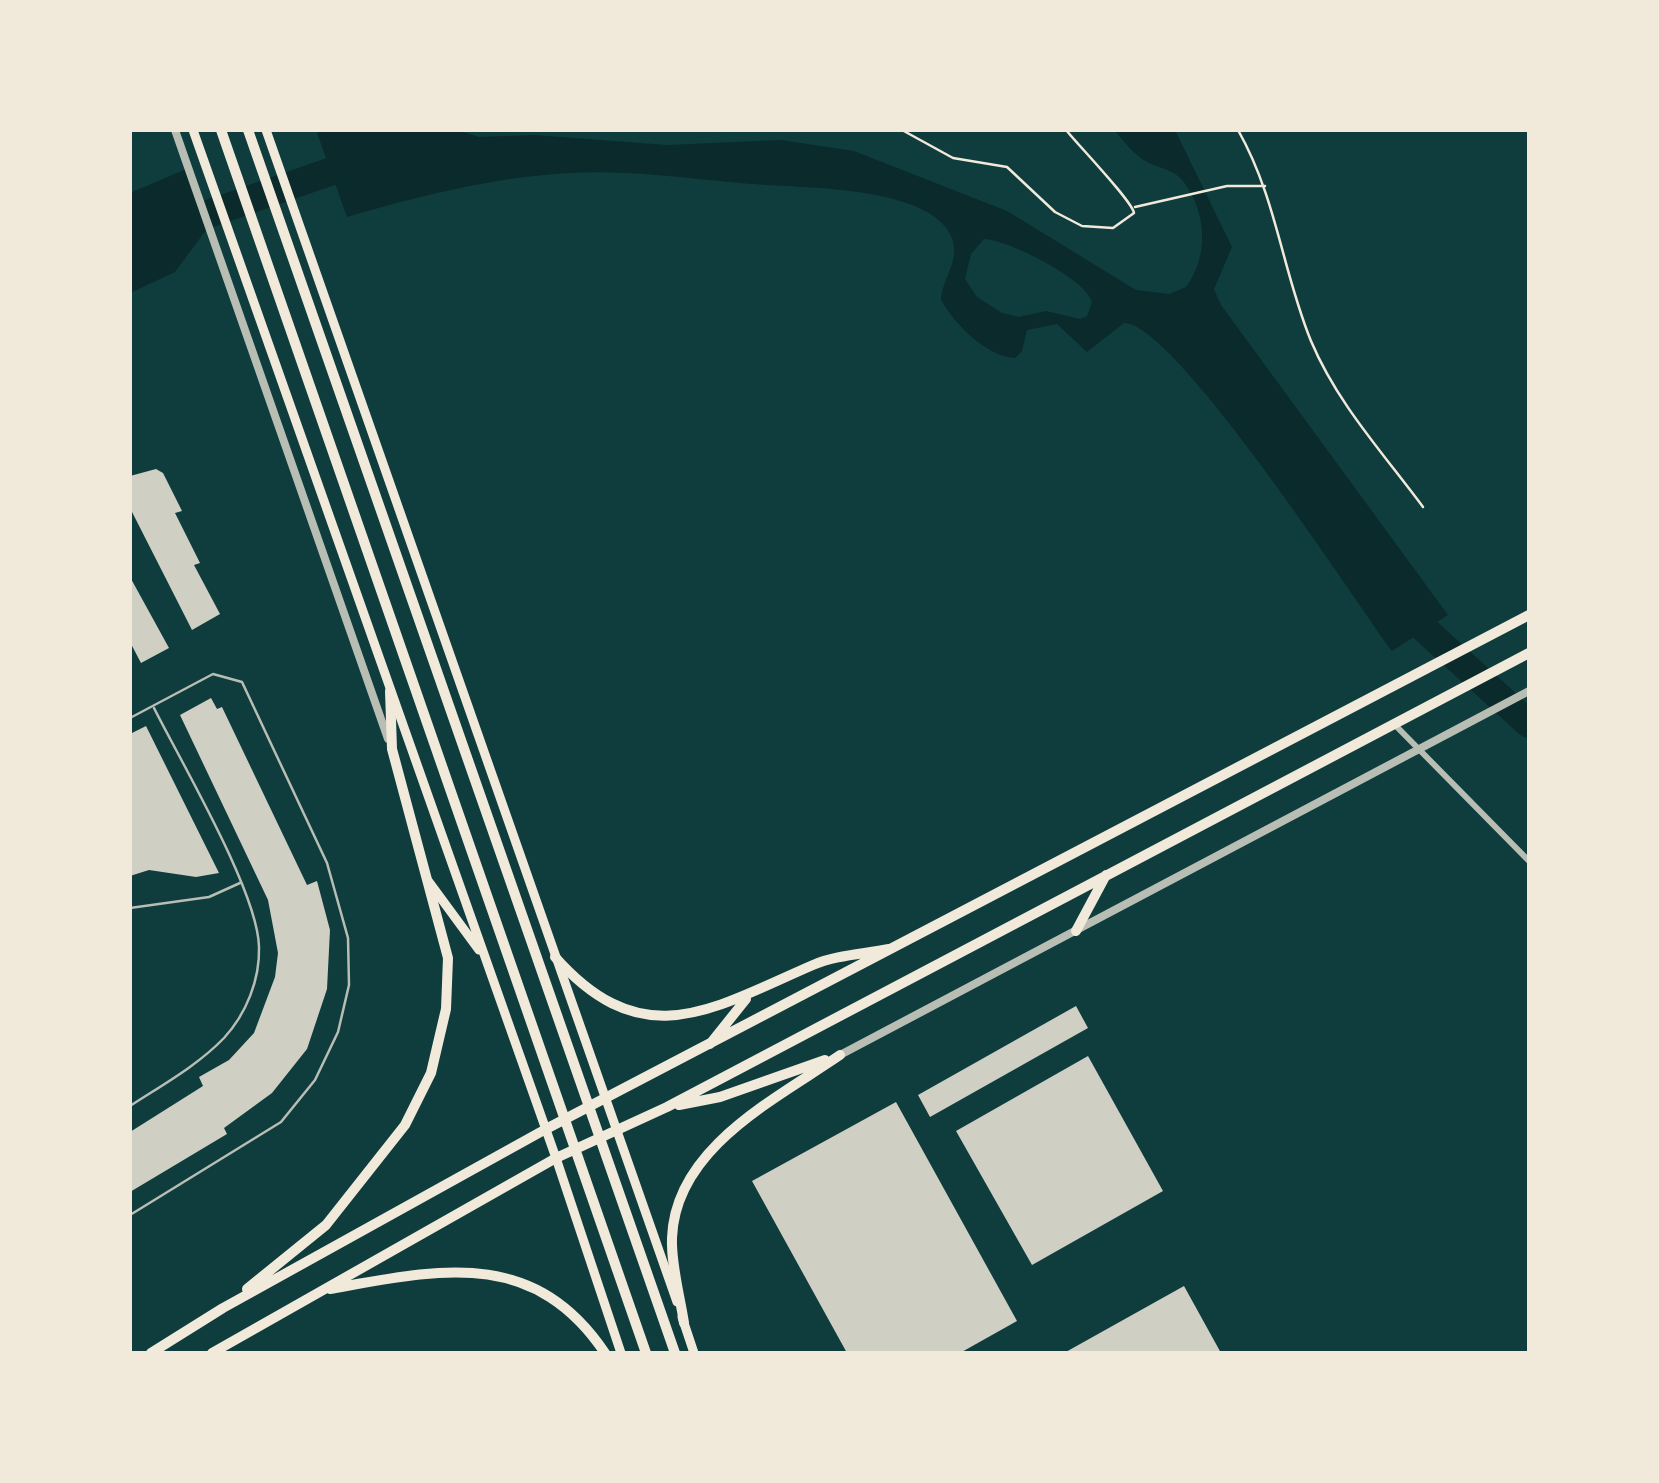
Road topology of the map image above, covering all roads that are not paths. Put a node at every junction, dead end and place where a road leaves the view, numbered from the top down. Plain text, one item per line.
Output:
1 (193, 130) edge
2 (221, 130) edge
3 (248, 130) edge
4 (266, 130) edge
5 (175, 132) edge
6 (1529, 615) edge
7 (1524, 656) edge
8 (390, 690) junction
9 (1529, 691) edge
10 (153, 706) junction
11 (130, 718) edge
12 (1394, 724) junction
13 (1418, 748) junction
14 (392, 749) junction
15 (1529, 861) edge
16 (1107, 873) junction
17 (427, 880) junction
18 (241, 882) junction
19 (130, 908) edge
20 (1076, 931) junction
21 (900, 946) junction
22 (555, 957) junction
23 (485, 958) junction
24 (746, 998) junction
25 (707, 1048) junction
26 (840, 1055) junction
27 (605, 1101) junction
28 (130, 1106) edge
29 (666, 1107) junction
30 (546, 1129) junction
31 (616, 1131) junction
32 (556, 1158) junction
33 (130, 1215) edge
34 (319, 1290) junction
35 (223, 1308) junction
36 (684, 1323) junction
37 (151, 1353) edge
38 (212, 1353) edge
39 (604, 1353) edge
40 (621, 1353) edge
41 (646, 1353) edge
42 (675, 1353) edge
43 (694, 1353) edge

1 - 8 main road
2 - 41 highway
3 - 42 highway
4 - 22 main road
5 - 14 street
6 - 21 highway
7 - 12 highway
8 - 14 highway
8 - 23 main road
9 - 13 street
10 - 11 lane
10 - 18 lane
10 - 33 lane
12 - 13 street
12 - 16 highway
13 - 15 street
13 - 20 street
14 - 17 highway
16 - 20 highway
16 - 29 highway
17 - 23 main road
17 - 35 highway
18 - 19 lane
18 - 28 lane
20 - 26 street
21 - 24 highway
21 - 25 highway
22 - 24 highway
22 - 27 main road
23 - 30 main road
24 - 25 highway
25 - 27 highway
26 - 29 highway
26 - 36 highway
27 - 30 highway
27 - 31 main road
29 - 31 highway
30 - 32 main road
30 - 35 highway
31 - 32 highway
31 - 36 main road
32 - 34 highway
32 - 40 main road
34 - 38 highway
34 - 39 highway
35 - 37 highway
36 - 43 main road

